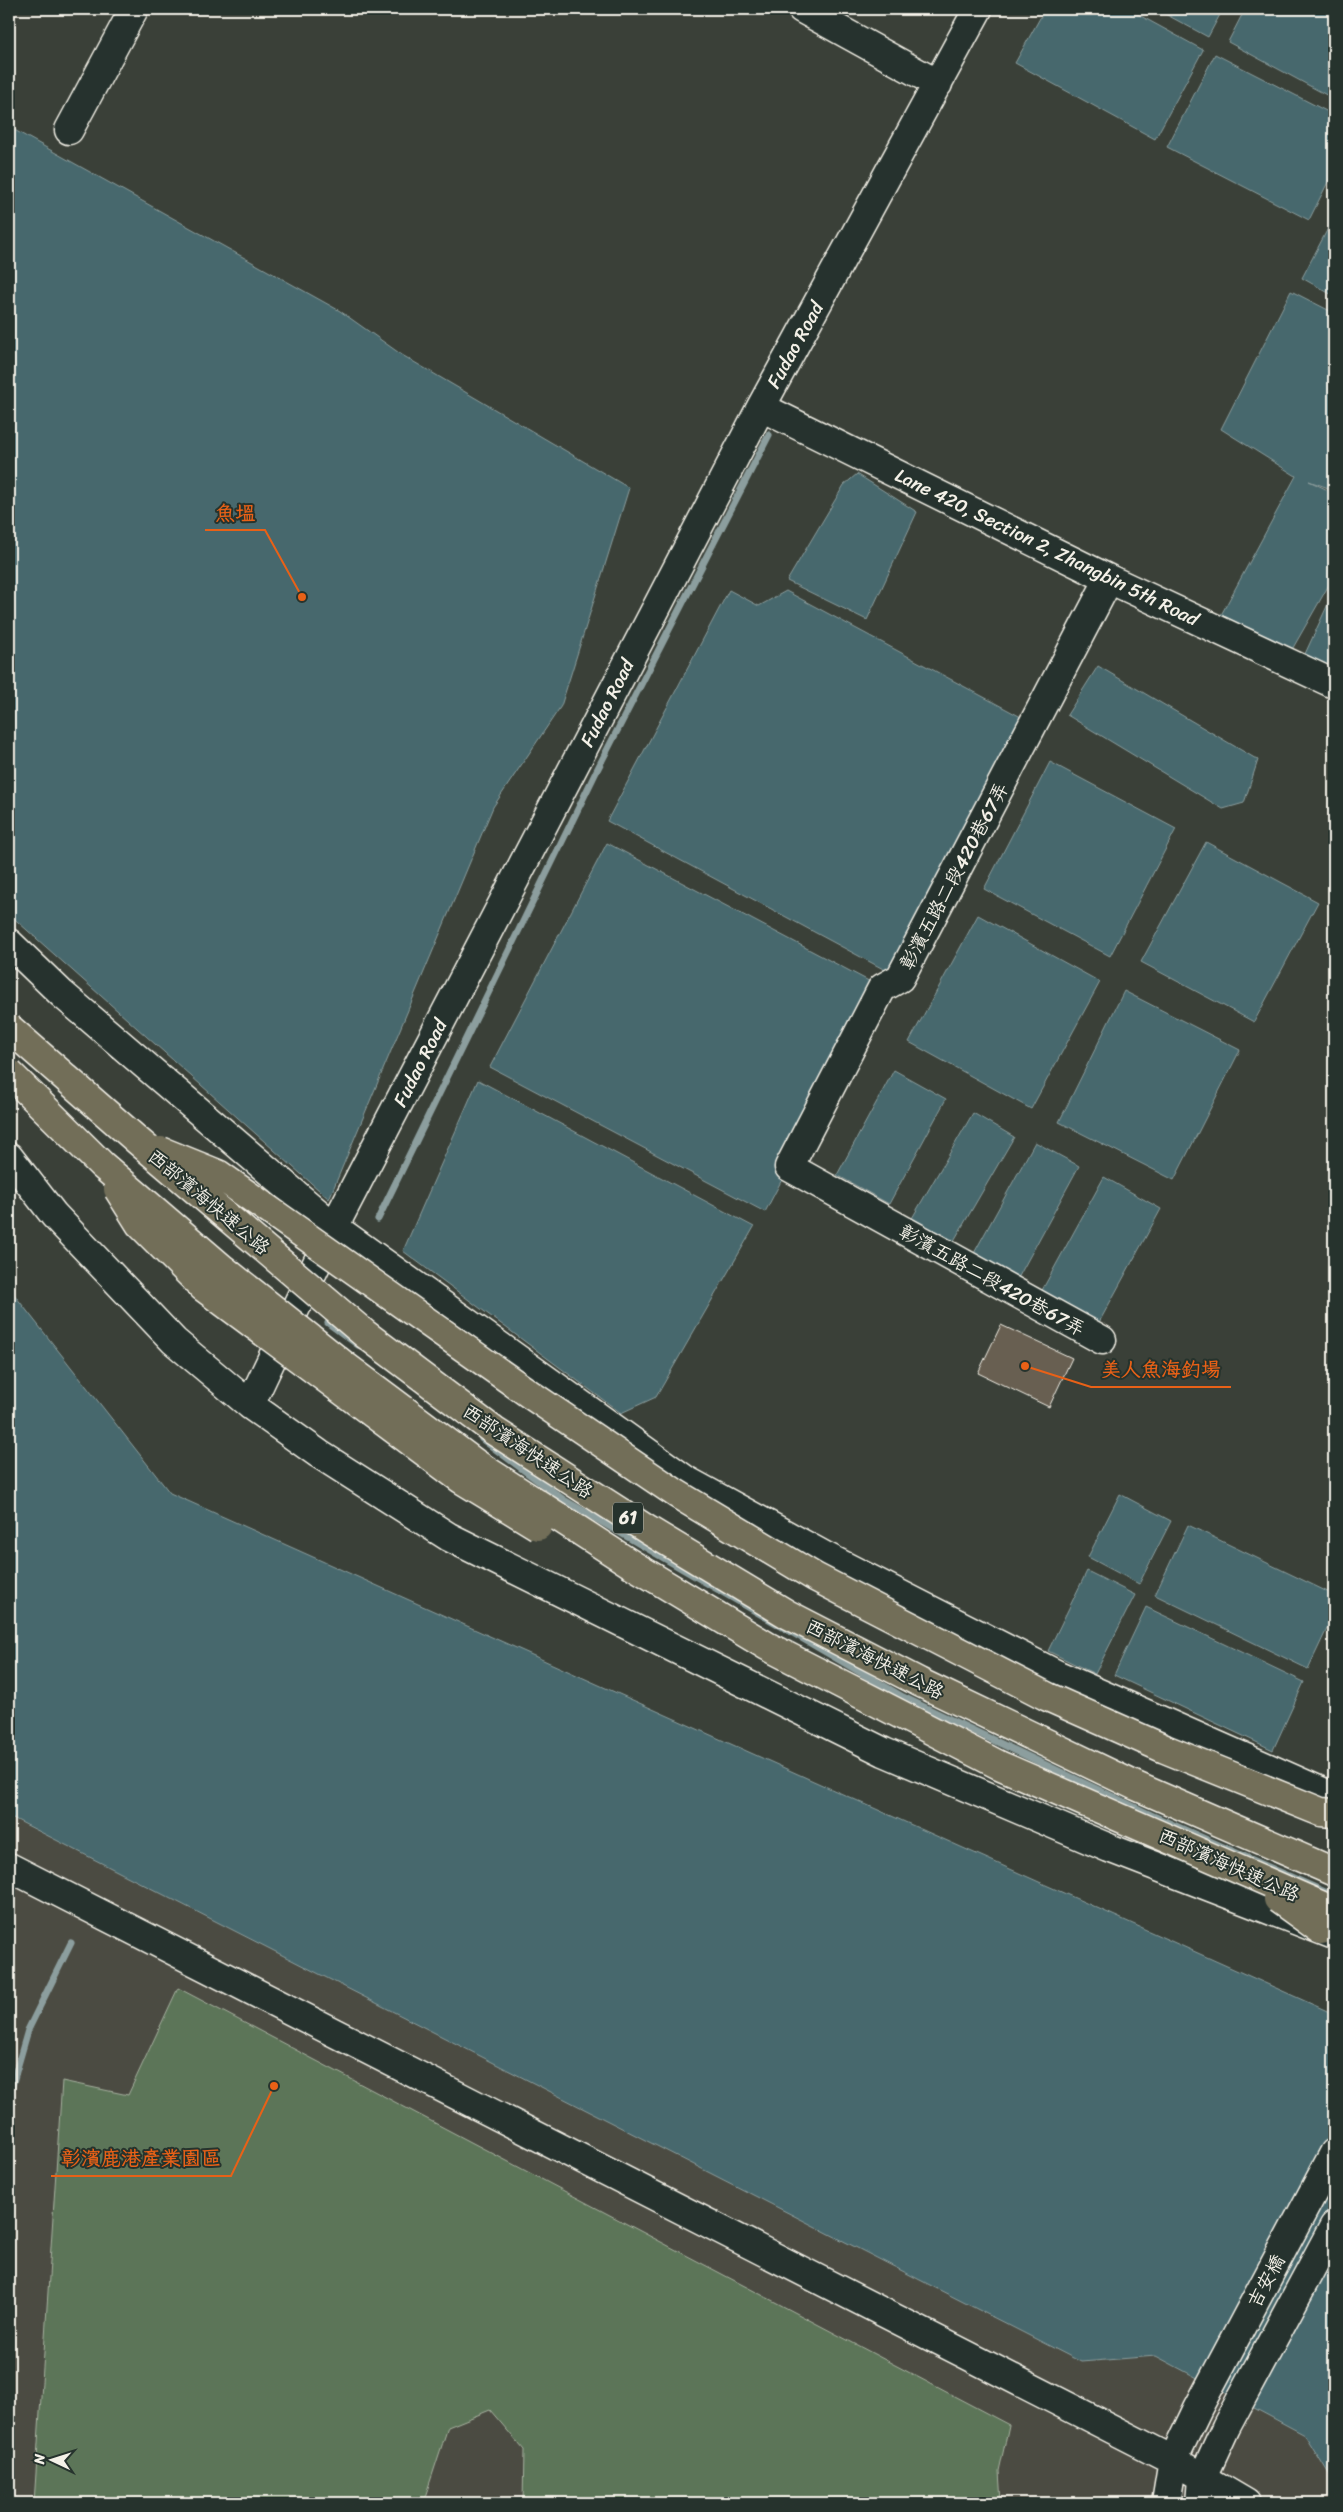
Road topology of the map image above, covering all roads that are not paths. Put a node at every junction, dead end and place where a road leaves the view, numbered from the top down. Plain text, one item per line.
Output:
1 (134, 9) edge
2 (802, 9) edge
3 (978, 9) edge
4 (938, 84) junction
5 (69, 130) dead end
6 (761, 407) junction
7 (1109, 579) junction
8 (1334, 684) edge
9 (9, 943) edge
10 (9, 1028) edge
11 (9, 1073) edge
12 (138, 1141) junction
13 (9, 1157) edge
14 (334, 1227) junction
15 (1102, 1340) dead end
16 (250, 1405) junction
17 (1334, 1797) edge
18 (1334, 1813) edge
19 (9, 1867) edge
20 (1334, 1872) edge
21 (1330, 1925) edge
22 (1334, 2153) edge
23 (1334, 2226) edge
24 (1173, 2460) junction
25 (1201, 2491) edge
26 (1166, 2503) edge
27 (1246, 2503) edge

1 - 5 street
2 - 4 street
3 - 4 street, Fudao Road
4 - 6 street, Fudao Road
6 - 7 street, Lane 420, Section 2, Zhangbin 5th Road
6 - 14 street, Fudao Road
7 - 8 street, Lane 420, Section 2, Zhangbin 5th Road
7 - 15 street, 彰濱五路二段420巷67弄
9 - 14 street
10 - 12 highway, 西部濱海快速公路 / 61, bridge
11 - 21 highway, bridge
12 - 18 highway, bridge
12 - 20 highway, 西部濱海快速公路 / 61, bridge
13 - 16 street
14 - 16 street, Fudao Road
14 - 17 street
16 - 21 street
19 - 24 street
22 - 24 street, 吉安橋
23 - 25 street, 吉安橋
24 - 25 street
24 - 26 street, 吉安橋
25 - 27 street

